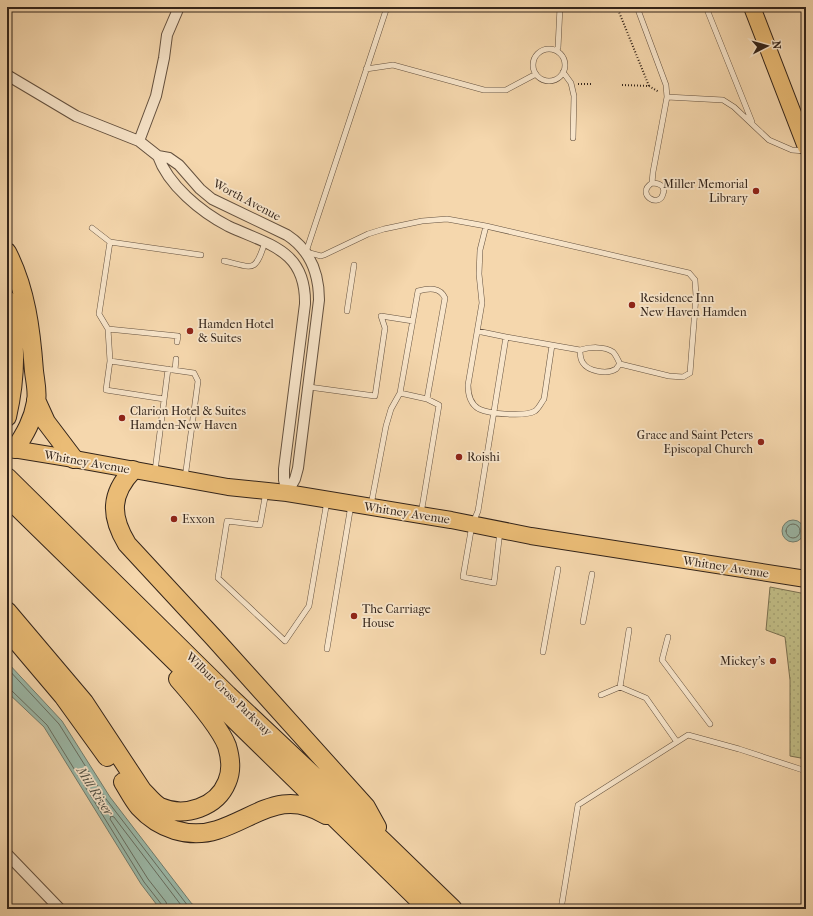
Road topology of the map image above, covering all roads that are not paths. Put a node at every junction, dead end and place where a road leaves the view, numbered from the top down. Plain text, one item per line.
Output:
1 (178, 7) edge
2 (388, 7) edge
3 (560, 7) edge
4 (637, 7) edge
5 (706, 7) edge
6 (752, 7) edge
7 (556, 50) junction
8 (366, 69) junction
9 (563, 72) junction
10 (7, 74) edge
11 (536, 74) junction
12 (667, 97) junction
13 (753, 125) junction
14 (573, 138) dead end
15 (139, 141) junction
16 (806, 147) edge
17 (806, 151) edge
18 (158, 156) junction
19 (652, 183) dead end
20 (486, 226) junction
21 (92, 228) dead end
22 (110, 242) junction
23 (265, 242) junction
24 (7, 252) edge
25 (306, 252) junction
26 (201, 255) dead end
27 (224, 261) dead end
28 (293, 263) junction
29 (354, 265) dead end
30 (7, 300) edge
31 (347, 311) dead end
32 (304, 314) junction
33 (317, 316) junction
34 (413, 321) junction
35 (108, 329) junction
36 (478, 331) junction
37 (506, 337) junction
38 (177, 342) dead end
39 (552, 345) junction
40 (580, 350) junction
41 (176, 359) dead end
42 (110, 361) junction
43 (620, 364) junction
44 (168, 369) junction
45 (175, 370) junction
46 (308, 387) junction
47 (400, 393) junction
48 (164, 399) junction
49 (427, 399) junction
50 (36, 400) junction
51 (495, 413) junction
52 (7, 417) edge
53 (290, 423) junction
54 (304, 425) junction
55 (11, 449) edge
56 (74, 459) junction
57 (133, 470) junction
58 (154, 474) junction
59 (7, 477) edge
60 (185, 479) junction
61 (266, 491) junction
62 (287, 493) junction
63 (7, 498) edge
64 (327, 500) junction
65 (351, 504) junction
66 (371, 507) junction
67 (420, 515) junction
68 (472, 524) junction
69 (500, 530) junction
70 (558, 569) dead end
71 (592, 574) dead end
72 (806, 579) edge
73 (7, 611) edge
74 (583, 622) dead end
75 (7, 630) edge
76 (629, 630) dead end
77 (668, 637) dead end
78 (151, 639) junction
79 (327, 649) dead end
80 (544, 652) dead end
81 (620, 687) junction
82 (601, 695) dead end
83 (710, 724) dead end
84 (677, 742) junction
85 (806, 771) edge
86 (346, 828) junction
87 (384, 842) junction
88 (7, 854) edge
89 (60, 909) edge
90 (428, 909) edge
91 (453, 909) edge
92 (561, 909) edge

1 - 15 street
2 - 8 lane
3 - 7 lane
4 - 12 lane
5 - 13 lane
6 - 16 main road
7 - 9 lane
7 - 11 lane
8 - 11 lane
8 - 25 lane
9 - 11 lane
9 - 14 lane
10 - 15 street, Worth Avenue
12 - 13 lane
12 - 19 lane
13 - 17 lane
15 - 18 street, Worth Avenue
18 - 23 street, Worth Avenue
18 - 25 street, Worth Avenue
20 - 25 lane
20 - 36 lane
20 - 43 lane
21 - 22 lane
22 - 26 lane
22 - 35 lane
23 - 27 lane
23 - 28 street, Worth Avenue
24 - 50 highway
25 - 28 street
25 - 33 street, Worth Avenue
28 - 32 street, Worth Avenue
29 - 31 lane
30 - 52 highway
32 - 33 street
32 - 53 street, Worth Avenue
33 - 46 street, Worth Avenue
34 - 46 lane
34 - 47 lane
34 - 49 lane
35 - 38 lane
35 - 42 lane
36 - 37 lane
36 - 51 lane
37 - 39 lane
37 - 51 lane
39 - 40 lane
39 - 51 lane
40 - 43 lane
40 - 43 lane
41 - 45 lane
42 - 44 lane
42 - 48 lane
44 - 45 lane
44 - 48 lane
45 - 60 lane
46 - 54 street, Worth Avenue
47 - 49 lane
47 - 66 lane
48 - 58 lane
49 - 67 lane
50 - 55 highway
50 - 56 highway
51 - 68 lane
53 - 54 street
53 - 62 street, Worth Avenue
54 - 62 street, Worth Avenue
55 - 56 main road, Whitney Avenue
56 - 57 main road, Whitney Avenue
57 - 58 main road, Whitney Avenue
57 - 87 highway
58 - 60 main road, Whitney Avenue
59 - 87 highway, Wilbur Cross Parkway
60 - 61 main road, Whitney Avenue
61 - 62 main road, Whitney Avenue
61 - 64 lane
62 - 64 main road, Whitney Avenue
63 - 78 highway, Wilbur Cross Parkway
64 - 65 main road, Whitney Avenue
65 - 66 main road, Whitney Avenue
65 - 79 lane
66 - 67 main road, Whitney Avenue
67 - 68 main road, Whitney Avenue
68 - 69 main road, Whitney Avenue
68 - 69 lane
69 - 72 main road, Whitney Avenue
70 - 80 lane
71 - 74 lane
73 - 78 highway
75 - 86 highway
76 - 81 lane
77 - 83 lane
78 - 86 highway, Wilbur Cross Parkway
81 - 82 lane
81 - 84 lane
84 - 85 lane
84 - 92 lane
86 - 90 highway, Wilbur Cross Parkway
87 - 91 highway, Wilbur Cross Parkway
88 - 89 street

